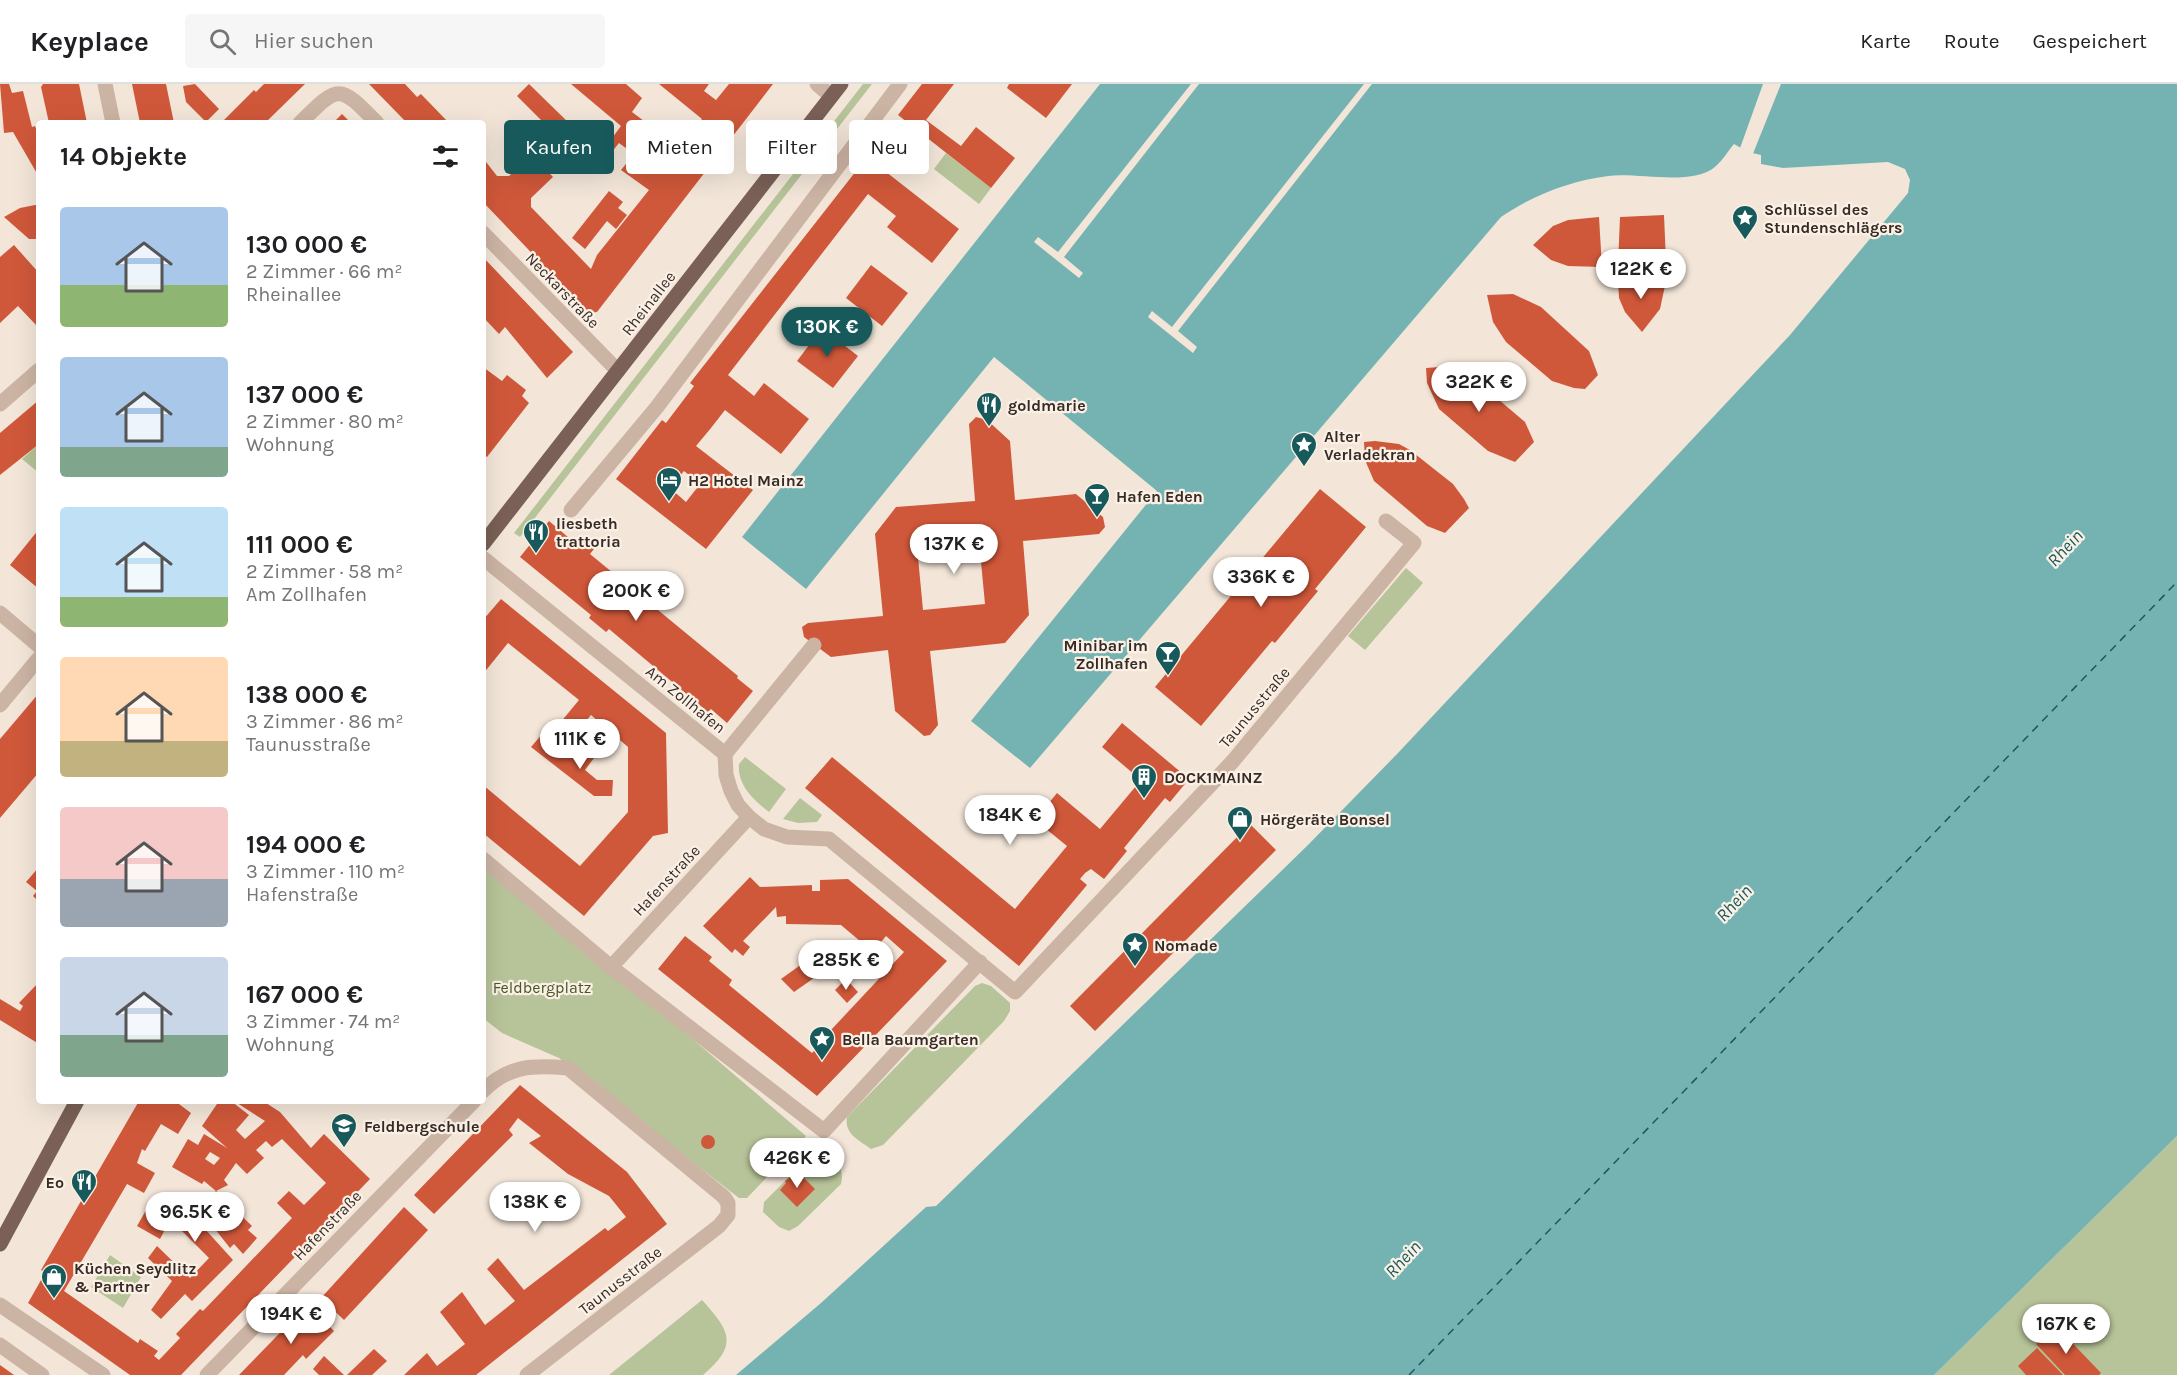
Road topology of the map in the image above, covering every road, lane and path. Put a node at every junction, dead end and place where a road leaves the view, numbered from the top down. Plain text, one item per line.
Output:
1 (105, 84) edge
2 (818, 84) edge
3 (900, 84) edge
4 (836, 90) edge
5 (112, 120) edge
6 (303, 120) edge
7 (374, 120) edge
8 (486, 236) edge
9 (618, 370) junction
10 (36, 373) edge
11 (0, 404) edge
12 (571, 510) dead end
13 (1386, 520) dead end
14 (486, 540) edge
15 (486, 560) edge
16 (0, 614) edge
17 (36, 644) edge
18 (814, 645) dead end
19 (36, 662) edge
20 (0, 705) edge
21 (725, 754) junction
22 (749, 817) junction
23 (486, 862) edge
24 (980, 962) junction
25 (610, 967) junction
26 (1015, 992) joint
27 (486, 1088) edge
28 (75, 1104) edge
29 (471, 1104) edge
30 (0, 1244) edge
31 (0, 1305) edge
32 (0, 1346) edge
33 (42, 1375) edge
34 (103, 1375) edge
35 (207, 1375) edge
36 (527, 1375) edge

1 - 5 street
2 - 4 street
3 - 12 street
4 - 9 main road, Rheinallee
6 - 7 street
8 - 9 street, Neckarstraße
9 - 14 main road, Rheinallee
10 - 11 street
13 - 26 street, Taunusstraße
15 - 21 street, Am Zollhafen
16 - 17 street
18 - 21 street
19 - 20 street
21 - 22 street, Am Zollhafen
22 - 24 street, Am Zollhafen
22 - 25 street, Hafenstraße
23 - 25 street
24 - 25 street
24 - 26 street, Am Zollhafen
27 - 36 street, Taunusstraße
28 - 30 main road
29 - 35 street, Hafenstraße
31 - 34 street
32 - 33 street

